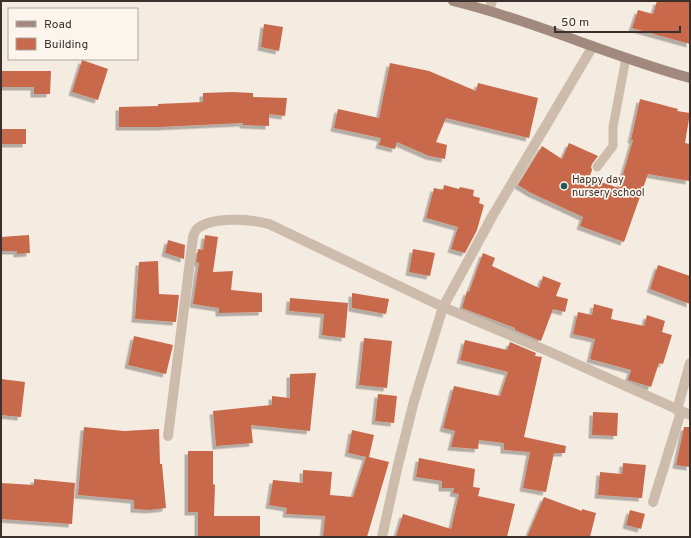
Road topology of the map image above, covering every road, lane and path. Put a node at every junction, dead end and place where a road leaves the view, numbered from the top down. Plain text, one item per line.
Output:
1 (453, 1) edge
2 (490, 6) edge
3 (593, 46) junction
4 (626, 58) junction
5 (690, 78) edge
6 (597, 167) dead end
7 (443, 307) junction
8 (690, 363) edge
9 (683, 412) edge
10 (168, 436) dead end
11 (653, 502) dead end
12 (382, 537) edge

1 - 2 main road
2 - 3 main road
3 - 4 main road
3 - 7 street
4 - 5 main road
4 - 6 lane
7 - 9 street
7 - 10 street
7 - 12 street
8 - 9 street
9 - 11 street

